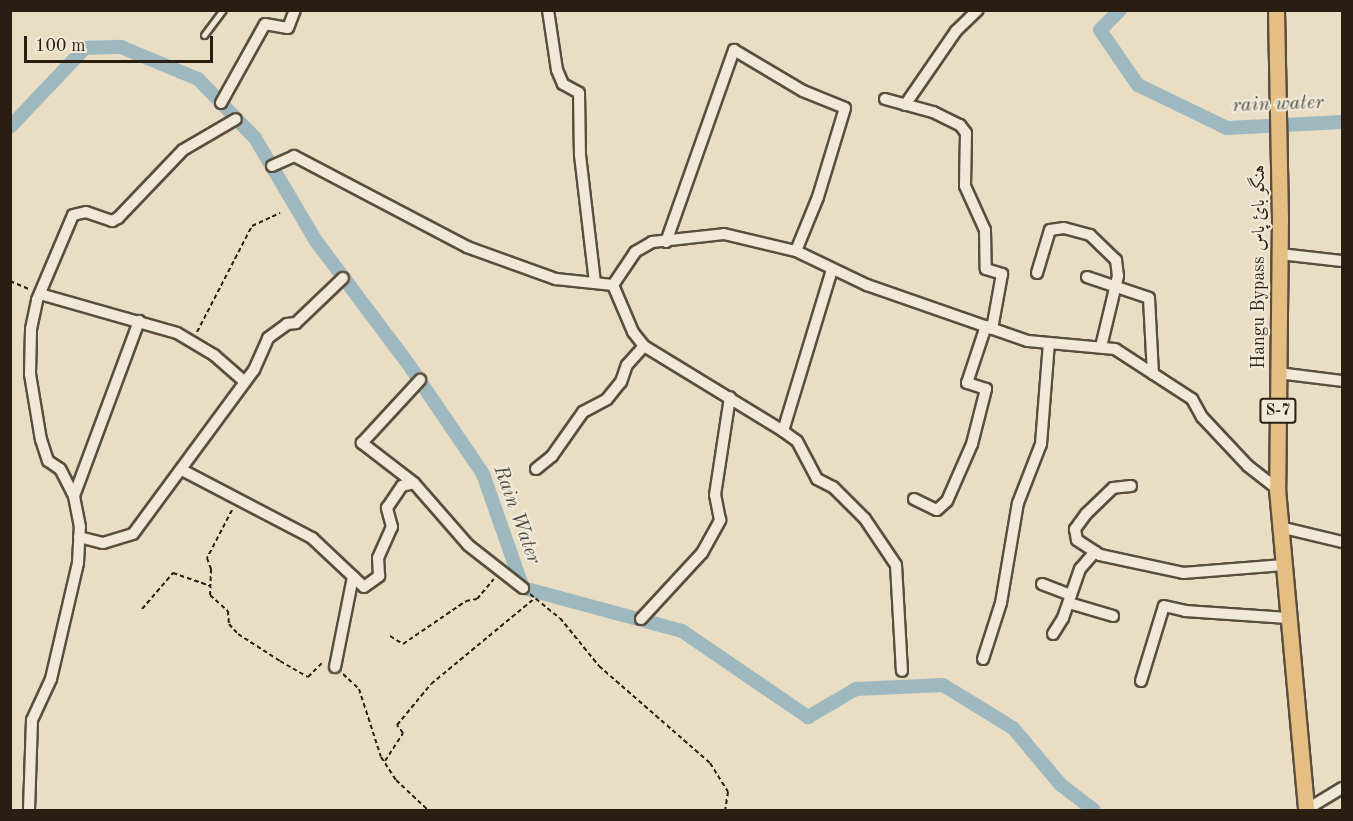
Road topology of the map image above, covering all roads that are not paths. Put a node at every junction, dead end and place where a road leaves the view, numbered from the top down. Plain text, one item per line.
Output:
1 (223, 10) edge
2 (295, 10) edge
3 (548, 10) edge
4 (978, 10) edge
5 (1276, 10) edge
6 (204, 35) dead end
7 (885, 99) dead end
8 (221, 103) dead end
9 (905, 105) junction
10 (236, 118) dead end
11 (272, 166) dead end
12 (666, 242) junction
13 (796, 251) junction
14 (1280, 254) junction
15 (1342, 261) edge
16 (832, 270) junction
17 (1038, 273) dead end
18 (1087, 276) dead end
19 (343, 278) dead end
20 (595, 283) junction
21 (613, 285) junction
22 (1116, 287) junction
23 (40, 294) junction
24 (139, 321) junction
25 (989, 328) junction
26 (1049, 343) junction
27 (644, 346) junction
28 (1101, 347) junction
29 (1278, 372) junction
30 (1153, 374) junction
31 (420, 380) dead end
32 (1342, 381) edge
33 (245, 382) junction
34 (730, 397) junction
35 (783, 431) junction
36 (536, 469) dead end
37 (182, 471) junction
38 (414, 483) junction
39 (1131, 486) dead end
40 (1277, 489) junction
41 (74, 496) junction
42 (914, 499) dead end
43 (1280, 527) junction
44 (79, 537) junction
45 (1342, 542) edge
46 (1095, 552) junction
47 (1284, 566) junction
48 (353, 577) junction
49 (1042, 584) dead end
50 (523, 588) road end
51 (1070, 599) junction
52 (1113, 616) dead end
53 (1288, 618) junction
54 (641, 620) dead end
55 (1053, 634) dead end
56 (983, 659) dead end
57 (335, 667) road end
58 (902, 670) dead end
59 (1141, 681) dead end
60 (1342, 788) edge
61 (29, 810) edge
62 (1306, 810) edge

1 - 6 lane
2 - 8 street
3 - 20 street
4 - 9 street
5 - 14 main road, Hangu Bypass ہنگو بائ پاس / S-7
7 - 9 street
9 - 25 street
10 - 23 street
11 - 20 street
12 - 13 street
12 - 13 street
12 - 21 street
13 - 16 street
14 - 15 street
14 - 29 main road, Hangu Bypass ہنگو بائ پاس / S-7
16 - 25 street
16 - 35 street
17 - 22 street
18 - 22 street
19 - 33 street
20 - 21 street
21 - 27 street
22 - 28 street
22 - 30 street
23 - 24 street
23 - 41 street
24 - 33 street
24 - 41 street
25 - 26 street
25 - 42 street
26 - 28 street
26 - 56 street
27 - 34 street
27 - 36 street
28 - 30 street
29 - 32 street
29 - 40 main road, Hangu Bypass ہنگو بائ پاس / S-7
30 - 40 street
31 - 38 street
33 - 37 street
34 - 35 street
34 - 54 street
35 - 58 street
37 - 44 street
37 - 48 street
38 - 48 street
38 - 50 street
39 - 46 street
40 - 43 main road, Hangu Bypass ہنگو بائ پاس / S-7
41 - 44 street
43 - 45 street
43 - 47 main road, Hangu Bypass ہنگو بائ پاس / S-7
44 - 61 street
46 - 47 street
46 - 51 street
47 - 53 main road, Hangu Bypass ہنگو بائ پاس / S-7
48 - 57 street
49 - 51 street
51 - 52 street
51 - 55 street
53 - 59 street
53 - 62 main road, Hangu Bypass ہنگو بائ پاس / S-7
60 - 62 street

